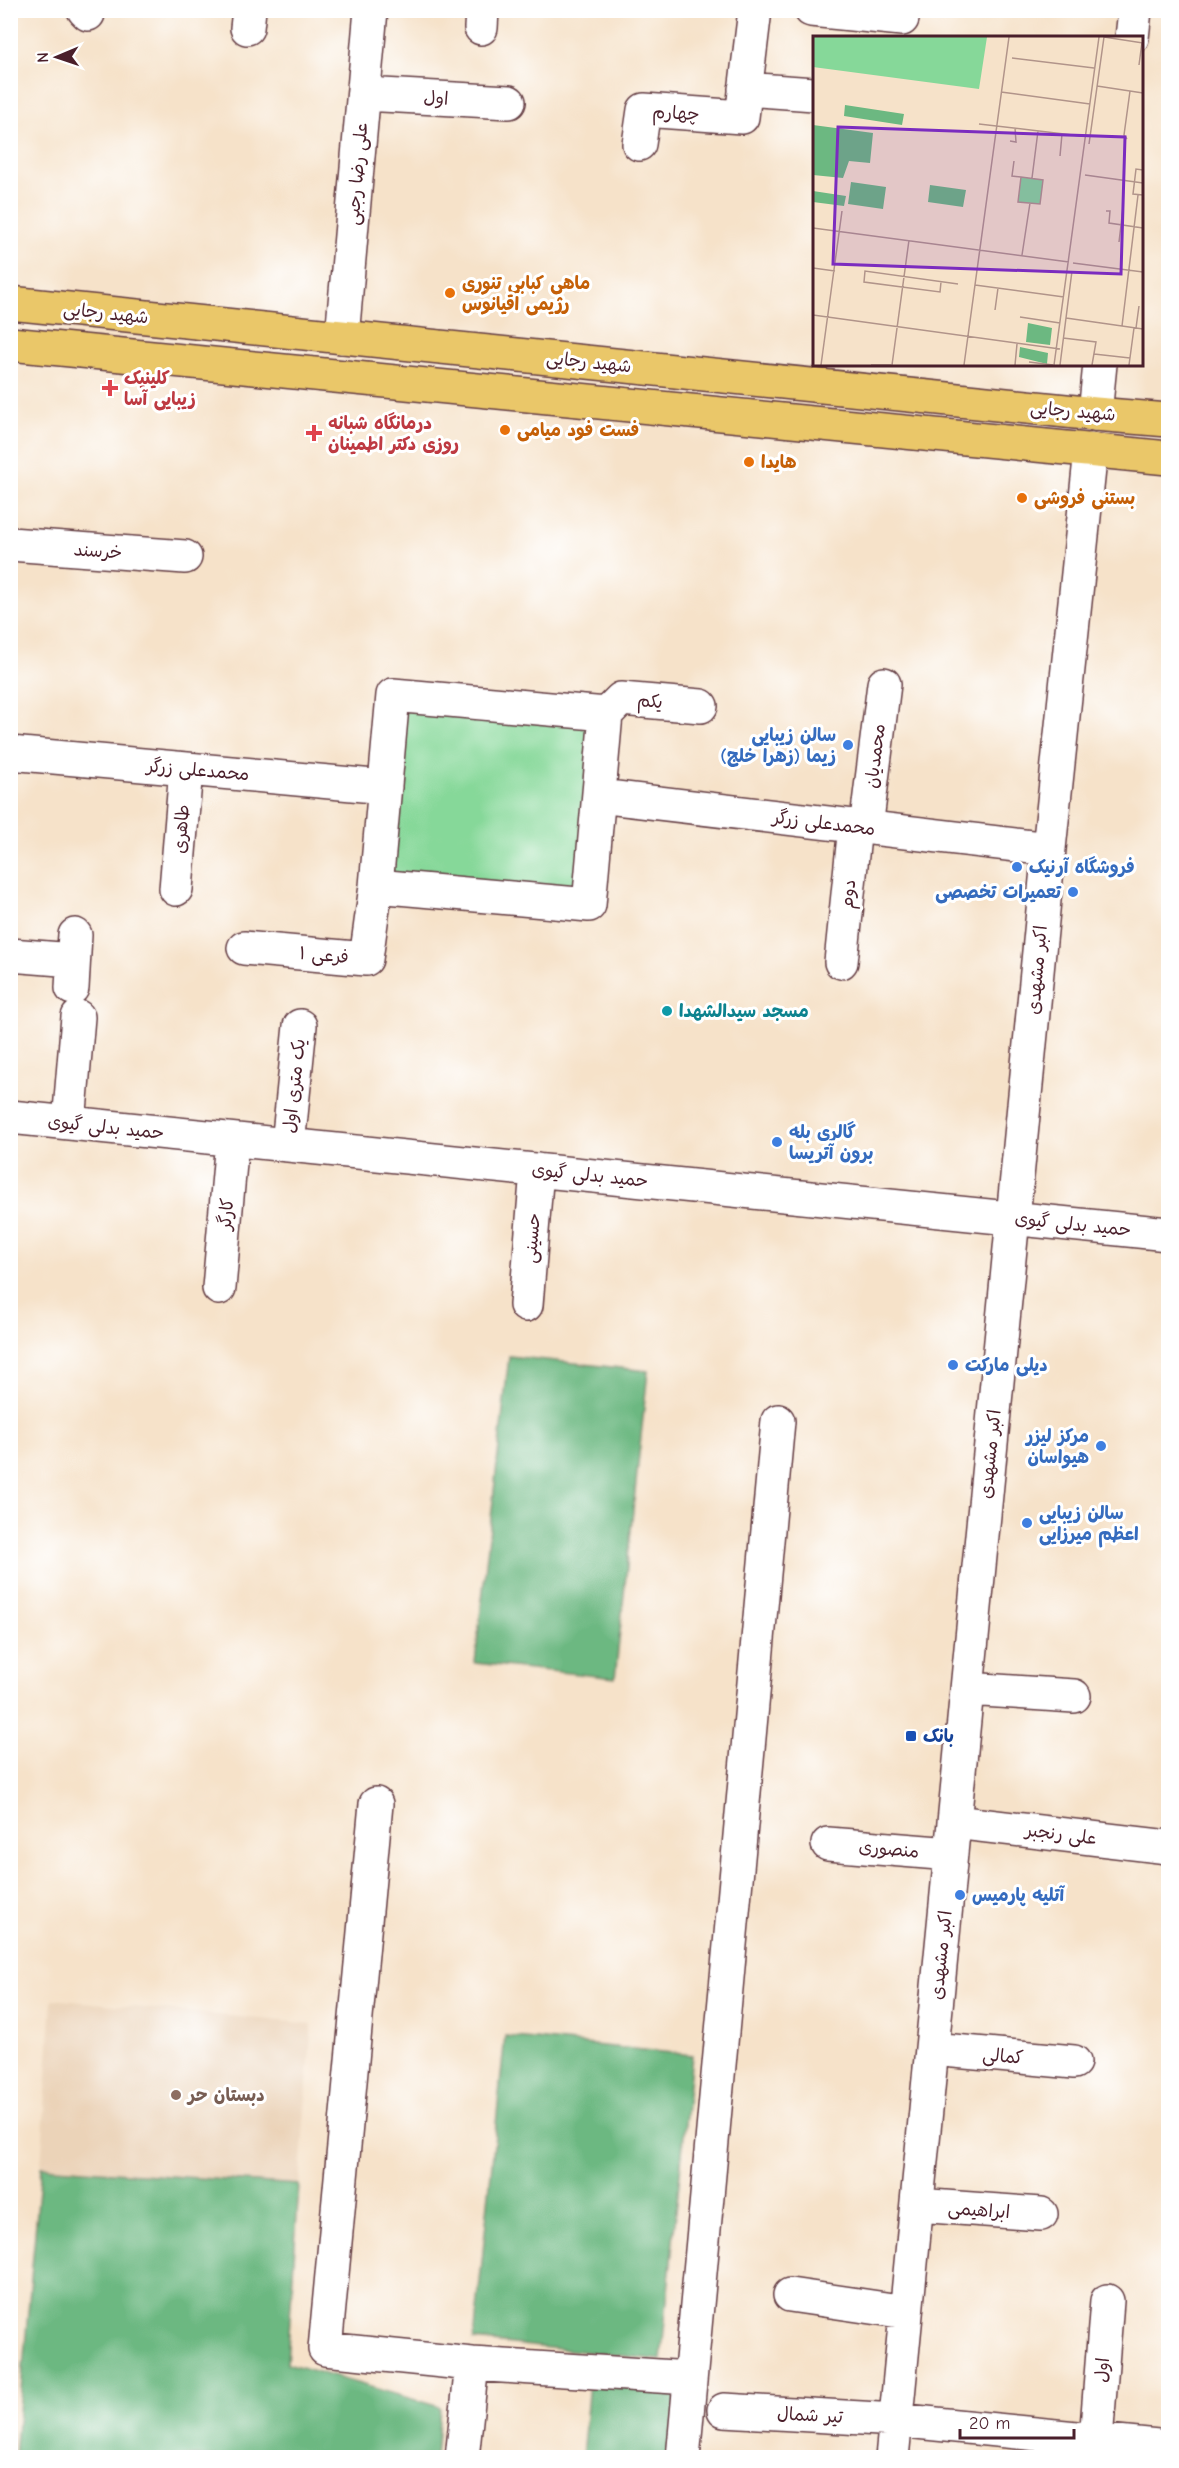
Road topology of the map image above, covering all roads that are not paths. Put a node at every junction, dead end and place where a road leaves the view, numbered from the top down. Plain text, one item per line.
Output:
1 (371, 10) edge
2 (755, 10) edge
3 (811, 10) edge
4 (1135, 10) edge
5 (902, 19) dead end
6 (1132, 36) edge
7 (364, 94) junction
8 (813, 94) edge
9 (509, 102) dead end
10 (744, 103) junction
11 (639, 144) dead end
12 (10, 303) edge
13 (342, 337) junction
14 (10, 344) edge
15 (1100, 366) edge
16 (1095, 414) junction
17 (1168, 420) edge
18 (1090, 450) junction
19 (1168, 458) edge
20 (10, 544) edge
21 (185, 557) dead end
22 (884, 684) dead end
23 (701, 706) dead end
24 (606, 714) junction
25 (10, 753) edge
26 (186, 769) junction
27 (385, 787) junction
28 (599, 796) junction
29 (860, 827) junction
30 (1049, 849) junction
31 (376, 886) junction
32 (177, 889) dead end
33 (244, 948) dead end
34 (10, 955) edge
35 (841, 962) dead end
36 (300, 1026) dead end
37 (10, 1117) edge
38 (69, 1123) junction
39 (232, 1140) junction
40 (288, 1145) junction
41 (537, 1170) junction
42 (1014, 1218) junction
43 (1168, 1234) edge
44 (219, 1288) dead end
45 (526, 1305) dead end
46 (778, 1421) dead end
47 (967, 1689) junction
48 (1074, 1696) dead end
49 (376, 1804) dead end
50 (954, 1822) junction
51 (828, 1844) dead end
52 (1168, 1847) edge
53 (951, 1854) junction
54 (932, 2049) junction
55 (1074, 2062) dead end
56 (916, 2205) junction
57 (1041, 2214) dead end
58 (790, 2295) dead end
59 (1107, 2301) dead end
60 (906, 2312) junction
61 (472, 2364) junction
62 (690, 2378) junction
63 (724, 2410) dead end
64 (896, 2420) junction
65 (1096, 2439) junction
66 (1168, 2447) edge
67 (462, 2457) edge
68 (683, 2457) edge
69 (892, 2457) edge

1 - 7 street, علی رضا رجبی
2 - 10 street
3 - 5 street
4 - 6 street
7 - 9 street, اول
7 - 13 street, علی رضا رجبی
8 - 10 street
10 - 11 street, چهارم
12 - 13 main road, شهید رجایی
13 - 16 main road, شهید رجایی
14 - 18 main road, شهید رجایی
15 - 16 street
16 - 17 main road, شهید رجایی
16 - 18 main road
18 - 19 main road, شهید رجایی
18 - 30 street, اکبر مشهدی
20 - 21 street, خرسند
22 - 29 street, محمدیان
23 - 24 street, یکم
24 - 27 street
24 - 28 street
25 - 26 street, محمدعلی زرگر
26 - 27 street, محمدعلی زرگر
26 - 32 street, طاهری
27 - 31 street
28 - 29 street, محمدعلی زرگر
28 - 31 street
29 - 30 street, محمدعلی زرگر
29 - 35 street, دوم
30 - 42 street, اکبر مشهدی
31 - 33 street, فرعی ۱
34 - 38 street
36 - 40 street, یک متری اول
37 - 38 street, حمید بدلی گیوی
38 - 39 street, حمید بدلی گیوی
39 - 40 street, حمید بدلی گیوی
39 - 44 street, کارگر
40 - 41 street, حمید بدلی گیوی
41 - 42 street, حمید بدلی گیوی
41 - 45 street, حسینی
42 - 43 street, حمید بدلی گیوی
42 - 47 street, اکبر مشهدی
46 - 62 street
47 - 48 street
47 - 50 street, اکبر مشهدی
49 - 61 street
50 - 52 street, علی رنجبر
50 - 53 street, اکبر مشهدی
51 - 53 street, منصوری
53 - 54 street, اکبر مشهدی
54 - 55 street, کمالی
54 - 56 street, اکبر مشهدی
56 - 57 street, ابراهیمی
56 - 60 street, اکبر مشهدی
58 - 60 street
59 - 65 street, اول
60 - 64 street, اکبر مشهدی
61 - 62 street
61 - 67 street
62 - 68 street
63 - 64 street, تیر شمال
64 - 65 street, تیر شمال
64 - 69 street, اکبر مشهدی
65 - 66 street, تیر شمال

